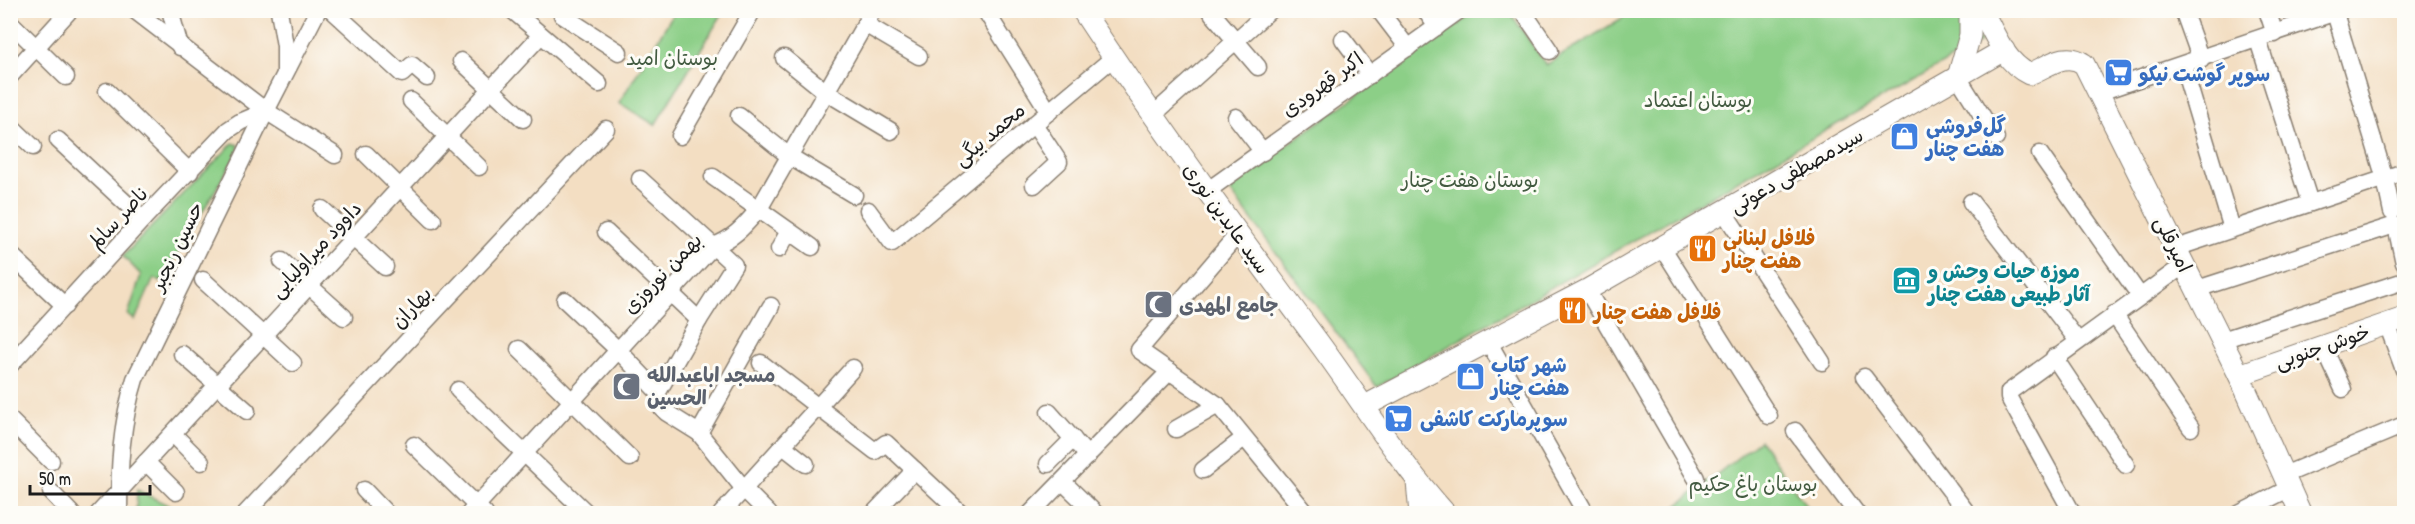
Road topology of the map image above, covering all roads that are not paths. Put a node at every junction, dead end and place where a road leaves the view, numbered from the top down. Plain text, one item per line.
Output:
1 (70, 10) edge
2 (134, 10) edge
3 (170, 10) edge
4 (279, 10) edge
5 (318, 10) edge
6 (332, 10) edge
7 (512, 10) edge
8 (753, 10) edge
9 (986, 10) edge
10 (1082, 10) edge
11 (1270, 10) edge
12 (1379, 10) edge
13 (1425, 10) edge
14 (1460, 10) edge
15 (1522, 10) edge
16 (1970, 10) edge
17 (1982, 10) edge
18 (2183, 10) edge
19 (2267, 10) edge
20 (2339, 12) edge
21 (564, 13) edge
22 (1212, 13) dead end
23 (869, 17) edge
24 (10, 22) edge
25 (1437, 27) junction
26 (2275, 34) junction
27 (544, 38) junction
28 (1343, 39) dead end
29 (1236, 40) junction
30 (2258, 40) junction
31 (36, 47) junction
32 (180, 47) junction
33 (1408, 48) junction
34 (2004, 50) junction
35 (1550, 51) dead end
36 (619, 52) dead end
37 (919, 56) dead end
38 (784, 58) dead end
39 (1113, 58) junction
40 (2201, 60) junction
41 (461, 61) dead end
42 (2183, 66) junction
43 (1258, 67) dead end
44 (1370, 75) junction
45 (10, 76) edge
46 (66, 77) dead end
47 (284, 77) junction
48 (1958, 77) junction
49 (427, 78) dead end
50 (599, 84) dead end
51 (490, 90) junction
52 (107, 92) dead end
53 (826, 92) junction
54 (2100, 92) junction
55 (411, 101) dead end
56 (266, 111) junction
57 (1049, 112) junction
58 (1153, 115) junction
59 (739, 116) dead end
60 (1236, 117) dead end
61 (523, 119) dead end
62 (1034, 124) junction
63 (10, 125) edge
64 (606, 129) dead end
65 (891, 131) dead end
66 (680, 136) dead end
67 (447, 137) junction
68 (1996, 138) dead end
69 (58, 140) dead end
70 (33, 147) dead end
71 (1263, 152) junction
72 (366, 154) dead end
73 (2040, 154) dead end
74 (335, 155) dead end
75 (789, 156) junction
76 (478, 167) dead end
77 (190, 172) junction
78 (2404, 172) edge
79 (714, 177) dead end
80 (640, 179) dead end
81 (2385, 179) junction
82 (1034, 185) dead end
83 (400, 188) junction
84 (1207, 191) junction
85 (854, 195) dead end
86 (1971, 202) dead end
87 (2310, 203) junction
88 (321, 209) dead end
89 (759, 209) junction
90 (868, 210) dead end
91 (1724, 212) junction
92 (143, 219) junction
93 (433, 220) dead end
94 (2395, 224) junction
95 (2232, 229) junction
96 (789, 231) junction
97 (606, 232) dead end
98 (1238, 234) junction
99 (354, 238) junction
100 (713, 246) junction
101 (812, 247) dead end
102 (1662, 247) junction
103 (779, 249) dead end
104 (10, 254) edge
105 (2180, 256) junction
106 (282, 261) dead end
107 (2404, 263) edge
108 (385, 267) dead end
109 (203, 280) dead end
110 (2404, 281) edge
111 (309, 286) junction
112 (2197, 289) junction
113 (1587, 290) junction
114 (671, 292) junction
115 (2140, 296) junction
116 (564, 300) dead end
117 (65, 306) junction
118 (771, 306) dead end
119 (2114, 314) junction
120 (344, 317) dead end
121 (699, 320) junction
122 (2396, 321) edge
123 (264, 335) junction
124 (2078, 340) junction
125 (2222, 340) junction
126 (1488, 341) junction
127 (2324, 346) junction
128 (519, 349) dead end
129 (618, 350) junction
130 (182, 354) dead end
131 (2054, 357) junction
132 (1822, 362) dead end
133 (293, 363) dead end
134 (761, 363) dead end
135 (10, 365) edge
136 (853, 368) dead end
137 (2404, 370) edge
138 (1170, 371) junction
139 (2239, 375) junction
140 (1864, 377) dead end
141 (219, 384) junction
142 (2343, 389) dead end
143 (458, 390) dead end
144 (659, 399) junction
145 (572, 401) junction
146 (1218, 405) junction
147 (1365, 406) junction
148 (818, 407) junction
149 (247, 411) dead end
150 (1049, 412) dead end
151 (1769, 416) dead end
152 (10, 420) edge
153 (2404, 425) edge
154 (2191, 428) dead end
155 (1176, 429) dead end
156 (1795, 431) dead end
157 (699, 433) junction
158 (173, 434) junction
159 (1244, 438) junction
160 (1073, 439) junction
161 (414, 445) dead end
162 (783, 446) junction
163 (524, 453) junction
164 (1088, 456) junction
165 (630, 458) dead end
166 (51, 461) dead end
167 (146, 462) junction
168 (201, 462) dead end
169 (806, 464) dead end
170 (1048, 464) dead end
171 (2126, 465) dead end
172 (915, 470) junction
173 (1203, 470) dead end
174 (1696, 478) dead end
175 (2287, 481) junction
176 (1063, 482) junction
177 (1417, 482) junction
178 (744, 489) junction
179 (364, 490) dead end
180 (119, 491) junction
181 (51, 492) dead end
182 (176, 492) dead end
183 (476, 511) edge
184 (72, 513) edge
185 (98, 513) edge
186 (119, 513) edge
187 (246, 513) edge
188 (387, 513) edge
189 (588, 513) edge
190 (721, 513) edge
191 (769, 513) edge
192 (873, 513) edge
193 (962, 513) edge
194 (1030, 513) edge
195 (1096, 513) edge
196 (1307, 513) edge
197 (1420, 513) edge
198 (1446, 513) edge
199 (1586, 513) edge
200 (1857, 513) edge
201 (1968, 513) edge
202 (2073, 513) edge
203 (2239, 513) edge
204 (2301, 513) edge

1 - 31 street
2 - 32 street
3 - 32 street
4 - 47 street
5 - 47 street, حسین رنجبر
6 - 49 street
7 - 27 street
8 - 66 street
9 - 57 street
10 - 39 main road, سید عابدین نوری
11 - 29 street
12 - 33 street
13 - 25 street
14 - 25 street, اکبر قهرودی
15 - 35 street
16 - 48 main road
17 - 34 main road
18 - 40 street
19 - 26 street
20 - 26 street
20 - 81 street
21 - 27 street, داوود میراولیایی
21 - 36 street
22 - 29 street
23 - 37 street
23 - 53 street, بهمن نوروزی
24 - 31 street
25 - 33 street, اکبر قهرودی
26 - 30 street
27 - 50 street
27 - 51 street, داوود میراولیایی
28 - 44 street
29 - 43 street
29 - 58 street
30 - 40 street
30 - 87 street
31 - 45 street
31 - 46 street
32 - 56 street
33 - 44 street, اکبر قهرودی
34 - 48 main road, سیدمصطفی دعوتی
34 - 54 main road, امیرقلی
38 - 53 street
39 - 57 street, محمد بیگی
39 - 58 main road, سید عابدین نوری
40 - 42 street
41 - 51 street
42 - 54 street
42 - 95 street
44 - 71 street, اکبر قهرودی
47 - 56 street, حسین رنجبر
48 - 68 street
48 - 91 main road, سیدمصطفی دعوتی
51 - 61 street
51 - 67 street, داوود میراولیایی
52 - 77 street
53 - 65 street
53 - 75 street, بهمن نوروزی
54 - 105 main road, امیرقلی
55 - 67 street
56 - 74 street
56 - 77 street, ناصر سالم
56 - 180 street, حسین رنجبر
57 - 62 street, محمد بیگی
58 - 84 main road, سید عابدین نوری
59 - 75 street
60 - 71 street
62 - 82 street
62 - 90 street, محمد بیگی
63 - 70 street
64 - 187 street, بهاران
67 - 76 street
67 - 83 street, داوود میراولیایی
69 - 92 street
71 - 84 street, اکبر قهرودی
72 - 83 street
73 - 115 street
75 - 85 street
75 - 89 street, بهمن نوروزی
77 - 92 street, ناصر سالم
78 - 81 street
79 - 89 street
80 - 100 street
81 - 87 street
81 - 94 street
83 - 93 street
83 - 99 street, داوود میراولیایی
84 - 98 main road, سید عابدین نوری
86 - 124 street
87 - 95 street
88 - 99 street
89 - 96 street
89 - 100 street, بهمن نوروزی
91 - 102 main road, سیدمصطفی دعوتی
91 - 132 street
92 - 117 street, ناصر سالم
94 - 107 street
94 - 112 street
95 - 105 street
96 - 101 street
96 - 103 street
97 - 114 street
98 - 138 street
98 - 147 main road, سید عابدین نوری
99 - 108 street
99 - 111 street, داوود میراولیایی
100 - 114 street, بهمن نوروزی
100 - 121 street
102 - 113 main road, سیدمصطفی دعوتی
102 - 151 street
104 - 117 street
105 - 112 main road, امیرقلی
105 - 115 street
106 - 111 street
109 - 123 street
110 - 125 street
111 - 120 street
111 - 123 street, داوود میراولیایی
112 - 125 main road, امیرقلی
113 - 126 main road, سیدمصطفی دعوتی
113 - 174 street
114 - 121 street
114 - 129 street, بهمن نوروزی
115 - 119 street
116 - 129 street
117 - 135 street, ناصر سالم
118 - 157 street
119 - 124 street
119 - 154 street
121 - 144 street
122 - 127 main road, خوش جنوبی
122 - 137 street
123 - 133 street
123 - 141 street, داوود میراولیایی
124 - 131 street
125 - 139 main road, امیرقلی
126 - 147 main road, سیدمصطفی دعوتی
126 - 199 street
127 - 139 main road, خوش جنوبی
127 - 142 street
128 - 145 street
129 - 144 street
129 - 145 street, بهمن نوروزی
130 - 141 street
131 - 171 street
131 - 202 street
134 - 148 street
136 - 148 street
138 - 146 street
138 - 164 street
139 - 175 main road, امیرقلی
140 - 201 street
141 - 149 street
141 - 158 street, داوود میراولیایی
143 - 163 street
144 - 157 street
145 - 163 street, بهمن نوروزی
145 - 165 street
146 - 155 street
146 - 159 street
147 - 177 main road, سید عابدین نوری
148 - 162 street
148 - 172 street
150 - 160 street
152 - 166 street
153 - 175 street
156 - 200 street
157 - 178 street
158 - 167 street, داوود میراولیایی
158 - 168 street
159 - 173 street
159 - 196 street
160 - 164 street
160 - 170 street
161 - 183 street
162 - 169 street
162 - 178 street
163 - 183 street, بهمن نوروزی
163 - 189 street
164 - 176 street
167 - 180 street, داوود میراولیایی
167 - 182 street
172 - 192 street
172 - 193 street
175 - 203 street
175 - 204 main road, امیرقلی
176 - 194 street
176 - 195 street
177 - 197 main road
177 - 198 main road, سید عابدین نوری
178 - 190 street
178 - 191 street
179 - 188 street
180 - 185 street, داوود میراولیایی
180 - 186 street, حسین رنجبر
181 - 184 street

